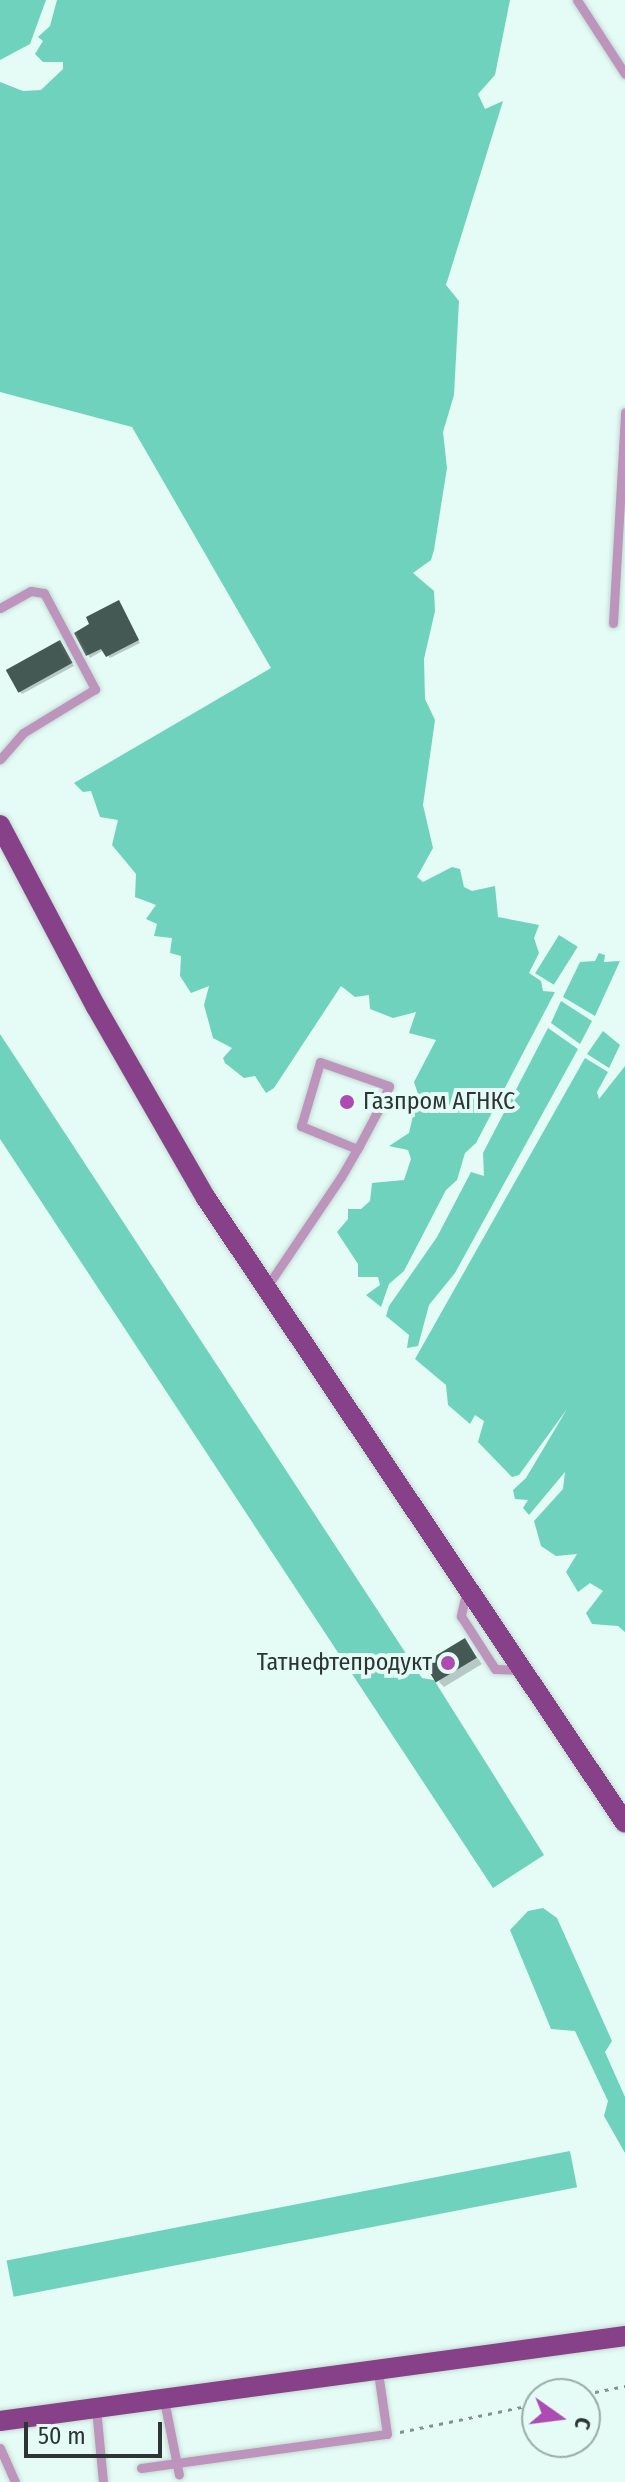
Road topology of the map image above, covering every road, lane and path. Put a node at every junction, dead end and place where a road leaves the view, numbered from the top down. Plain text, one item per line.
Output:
1 (577, 0) edge
2 (625, 74) edge
3 (625, 412) edge
4 (0, 608) edge
5 (613, 623) dead end
6 (0, 759) edge
7 (0, 825) edge
8 (357, 1149) junction
9 (266, 1288) junction
10 (625, 1823) edge
11 (625, 2336) edge
12 (378, 2372) junction
13 (625, 2386) edge
14 (601, 2391) edge
15 (164, 2400) junction
16 (96, 2408) junction
17 (521, 2408) edge
18 (0, 2421) edge
19 (387, 2434) junction
20 (0, 2448) edge
21 (176, 2463) junction
22 (141, 2468) dead end
23 (179, 2475) dead end
24 (15, 2482) edge
25 (103, 2482) edge

1 - 2 lane
3 - 5 lane
4 - 6 lane
7 - 9 main road
8 - 8 lane
8 - 9 lane
9 - 10 main road
11 - 12 main road
12 - 15 main road
12 - 19 lane
13 - 14 path
15 - 16 main road
15 - 21 lane
16 - 18 main road
16 - 25 lane
17 - 19 path
19 - 21 lane
20 - 24 lane
21 - 22 lane
21 - 23 lane

